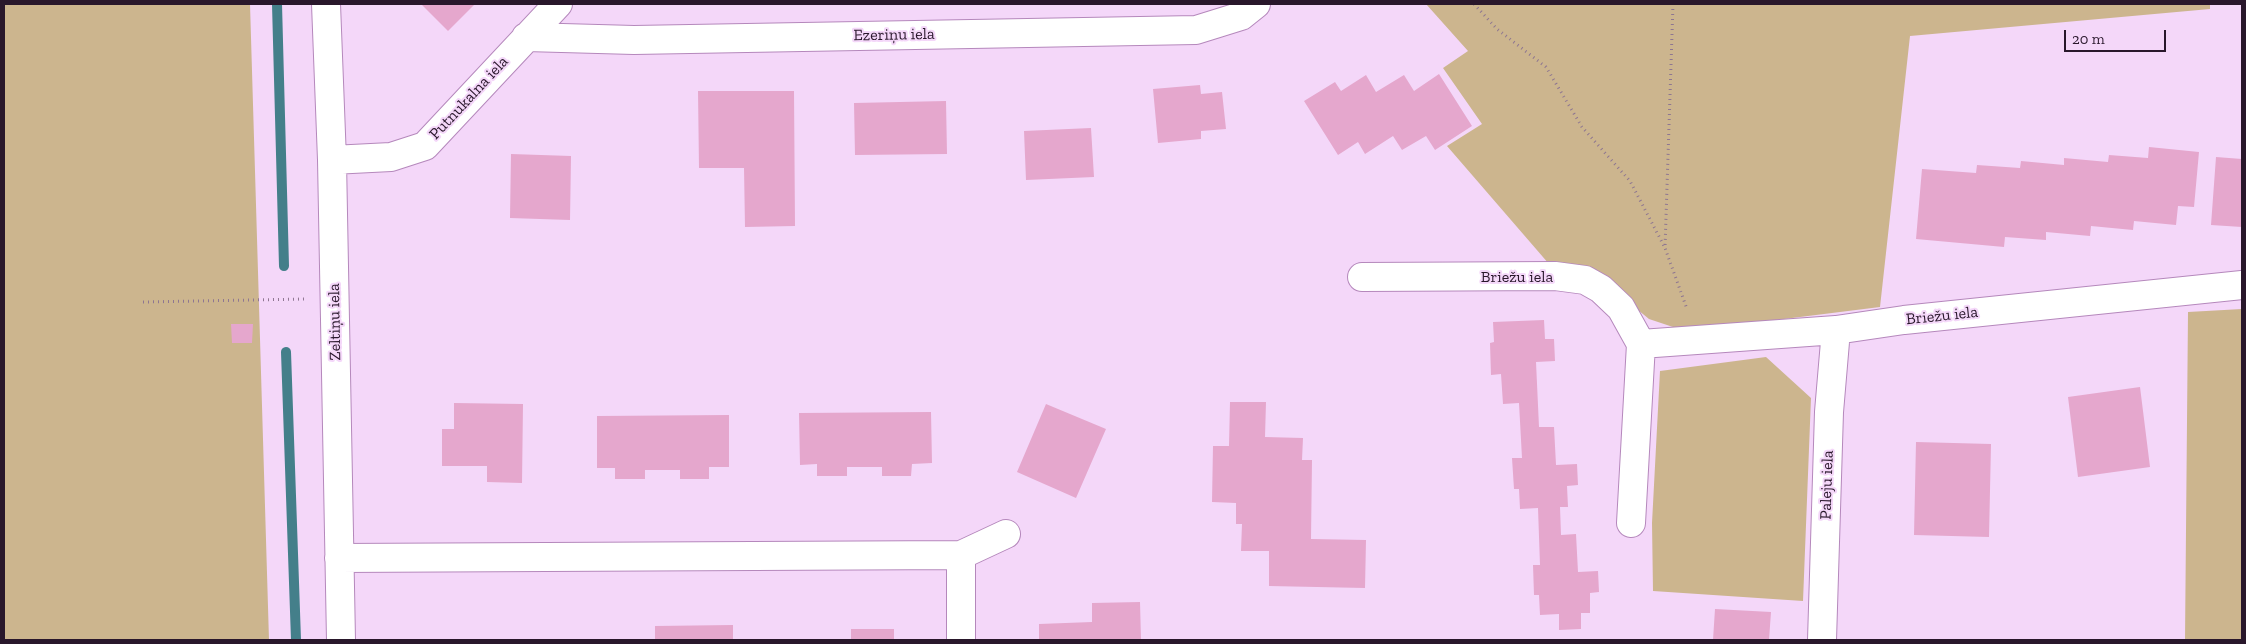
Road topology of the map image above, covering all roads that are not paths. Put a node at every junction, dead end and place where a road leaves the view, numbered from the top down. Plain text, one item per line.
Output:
1 (326, 4) edge
2 (558, 4) edge
3 (1256, 4) edge
4 (526, 37) junction
5 (332, 160) junction
6 (1362, 277) dead end
7 (2242, 285) edge
8 (1836, 330) junction
9 (1642, 344) junction
10 (1630, 524) dead end
11 (1006, 534) dead end
12 (961, 555) junction
13 (339, 558) junction
14 (341, 640) edge
15 (961, 640) edge
16 (1822, 640) edge

1 - 5 street, Zeltiņu iela
2 - 4 street, Putnukalna iela
3 - 4 street, Ezeriņu iela
4 - 5 street, Putnukalna iela
5 - 13 street, Zeltiņu iela
6 - 9 street, Briežu iela
7 - 8 street, Briežu iela
8 - 9 street, Briežu iela
8 - 16 street, Paleju iela
9 - 10 street
11 - 12 street
12 - 13 street
12 - 15 street
13 - 14 street, Zeltiņu iela

